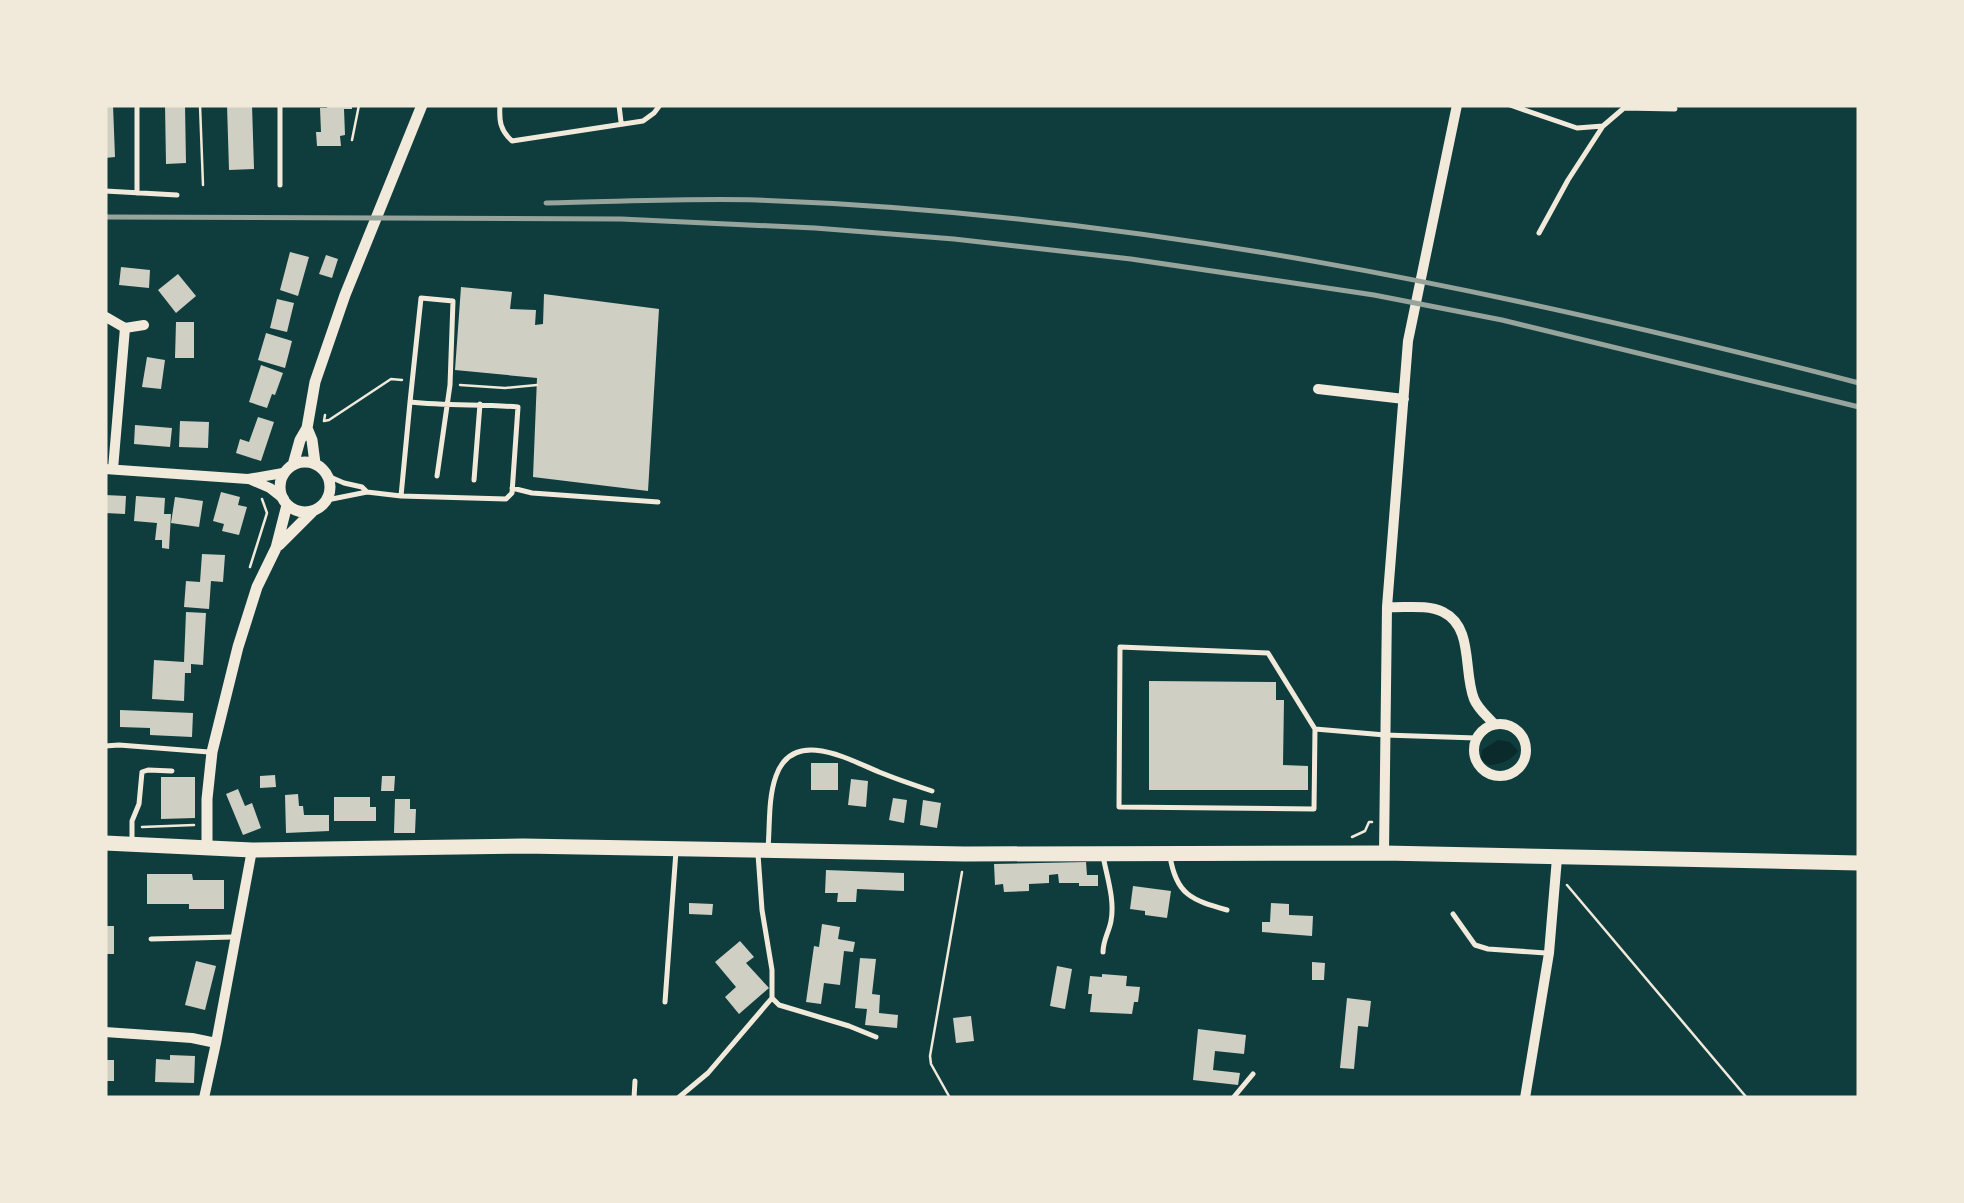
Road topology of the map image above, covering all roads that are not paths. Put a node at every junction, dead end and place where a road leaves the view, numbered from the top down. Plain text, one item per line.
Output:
1 (137, 105) edge
2 (280, 105) edge
3 (422, 105) edge
4 (500, 105) edge
5 (619, 105) edge
6 (660, 105) edge
7 (1457, 105) edge
8 (1510, 105) edge
9 (1675, 109) dead end
10 (621, 122) junction
11 (1603, 126) junction
12 (280, 184) dead end
13 (105, 192) edge
14 (138, 192) junction
15 (177, 195) dead end
16 (1539, 233) dead end
17 (106, 317) edge
18 (144, 325) dead end
19 (125, 328) junction
20 (1318, 389) dead end
21 (1404, 399) junction
22 (410, 402) junction
23 (480, 404) junction
24 (446, 406) junction
25 (307, 428) junction
26 (316, 463) junction
27 (109, 469) edge
28 (288, 469) junction
29 (328, 476) junction
30 (437, 476) dead end
31 (474, 480) dead end
32 (254, 482) junction
33 (512, 488) junction
34 (366, 492) junction
35 (401, 496) junction
36 (327, 500) junction
37 (286, 502) junction
38 (658, 502) dead end
39 (316, 509) junction
40 (276, 548) junction
41 (1387, 607) junction
42 (1494, 724) junction
43 (1315, 729) junction
44 (1385, 735) junction
45 (1476, 738) junction
46 (105, 746) edge
47 (212, 752) junction
48 (172, 771) dead end
49 (932, 791) dead end
50 (105, 843) edge
51 (132, 844) junction
52 (207, 848) junction
53 (676, 848) junction
54 (252, 850) junction
55 (763, 851) junction
56 (1170, 853) junction
57 (1384, 853) junction
58 (1102, 854) junction
59 (1859, 863) edge
60 (1556, 865) junction
61 (1227, 910) dead end
62 (1452, 914) dead end
63 (236, 937) junction
64 (151, 939) dead end
65 (1103, 952) dead end
66 (1549, 953) junction
67 (772, 998) junction
68 (665, 1002) dead end
69 (105, 1032) edge
70 (876, 1036) dead end
71 (216, 1044) junction
72 (1253, 1074) dead end
73 (635, 1081) dead end
74 (204, 1098) edge
75 (634, 1098) edge
76 (678, 1098) edge
77 (1234, 1098) edge
78 (1525, 1098) edge

1 - 14 lane
2 - 12 lane
3 - 25 street
4 - 10 lane
5 - 10 lane
6 - 10 lane
7 - 21 street
8 - 11 lane
9 - 11 lane
11 - 16 lane
13 - 14 lane
14 - 15 lane
17 - 19 street
18 - 19 street
19 - 27 street
20 - 21 street
21 - 41 street
22 - 24 lane
22 - 24 lane
22 - 35 lane
23 - 24 lane
23 - 31 lane
23 - 33 lane
24 - 30 lane
25 - 26 street
25 - 28 street
26 - 28 street
26 - 29 street
27 - 32 street
28 - 32 street
28 - 37 street
29 - 34 lane
29 - 36 street
32 - 37 street
33 - 35 lane
33 - 38 lane
34 - 35 lane
34 - 36 lane
36 - 39 street
37 - 39 street
37 - 40 street
39 - 40 street
40 - 47 street
41 - 42 street
41 - 44 street
42 - 45 street
42 - 45 street
43 - 43 lane
43 - 44 lane
44 - 45 lane
44 - 57 street
46 - 47 lane
47 - 52 street
48 - 51 lane
49 - 55 lane
50 - 51 main road
51 - 52 main road
52 - 54 main road
53 - 54 main road
53 - 55 main road
53 - 68 lane
54 - 63 street
55 - 58 main road
55 - 67 lane
56 - 57 main road
56 - 58 main road
56 - 61 lane
57 - 60 main road
58 - 65 lane
59 - 60 main road
60 - 66 street
62 - 66 lane
63 - 64 lane
63 - 71 street
66 - 78 street
67 - 70 lane
67 - 76 lane
69 - 71 street
71 - 74 street
72 - 77 lane
73 - 75 lane

